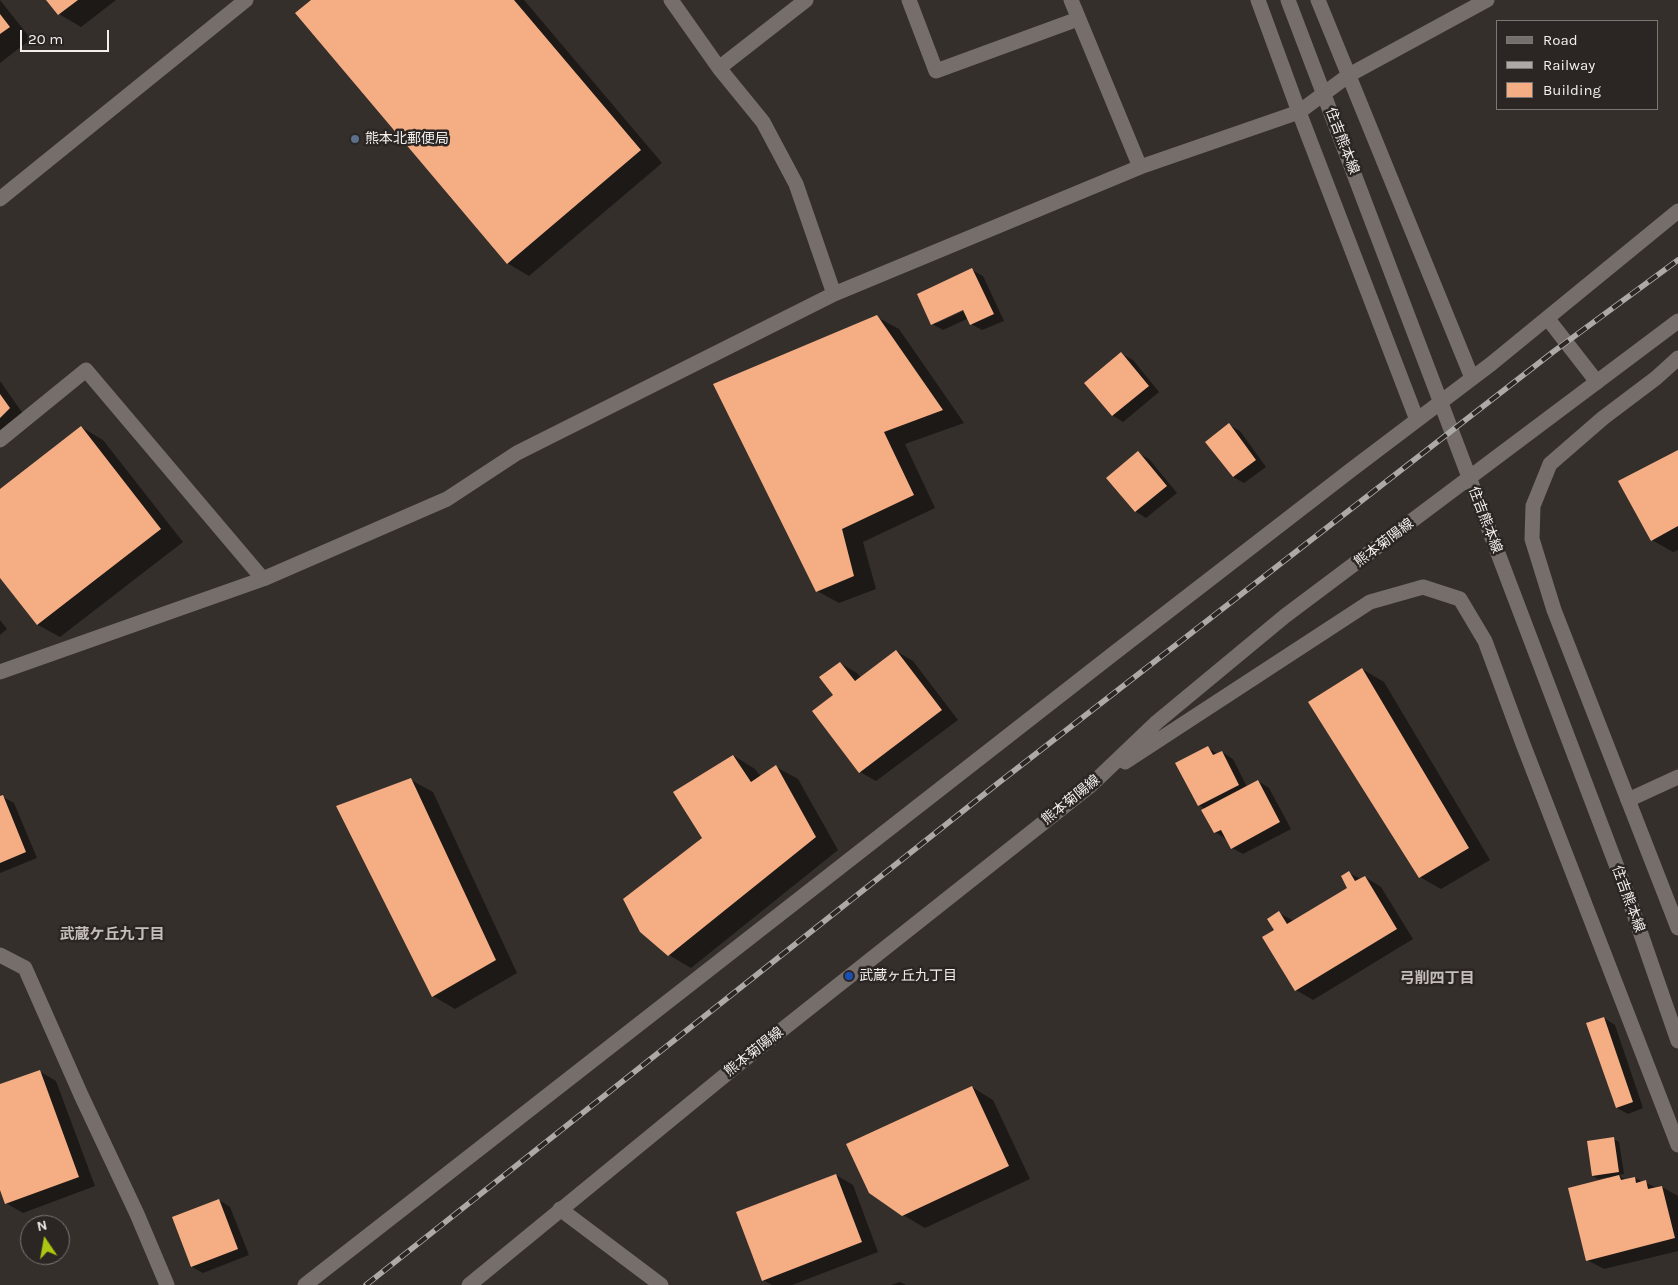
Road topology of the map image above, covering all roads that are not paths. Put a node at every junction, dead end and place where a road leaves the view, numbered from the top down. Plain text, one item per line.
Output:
1 (246, 0) edge
2 (671, 0) edge
3 (806, 0) edge
4 (909, 0) edge
5 (1071, 0) edge
6 (1258, 0) edge
7 (1288, 0) edge
8 (1318, 0) edge
9 (1487, 0) edge
10 (1078, 19) junction
11 (719, 68) junction
12 (1349, 75) junction
13 (1299, 112) junction
14 (1140, 167) junction
15 (0, 199) edge
16 (1678, 211) edge
17 (834, 294) junction
18 (1548, 320) junction
19 (1678, 321) edge
20 (1678, 358) edge
21 (1472, 378) junction
22 (1597, 382) junction
23 (1417, 420) junction
24 (0, 440) edge
25 (263, 579) junction
26 (0, 672) edge
27 (1678, 777) edge
28 (1091, 785) junction
29 (1628, 800) junction
30 (1678, 928) edge
31 (0, 955) edge
32 (1678, 1041) edge
33 (1678, 1145) edge
34 (560, 1209) junction
35 (167, 1285) edge
36 (305, 1285) edge
37 (469, 1285) edge
38 (661, 1285) edge

1 - 15 street
2 - 11 street
3 - 11 street
4 - 10 street
5 - 10 street
6 - 13 street
7 - 32 street, 住吉熊本線
8 - 12 street
9 - 12 street
10 - 14 street
11 - 17 street
12 - 13 street
12 - 21 street
13 - 14 street
13 - 23 street
14 - 17 street
16 - 18 street
17 - 25 street
18 - 21 street
18 - 22 street
19 - 22 street, 熊本菊陽線
20 - 29 street
21 - 23 street
22 - 28 street, 熊本菊陽線
23 - 36 street
24 - 25 street
25 - 26 street
27 - 29 street
28 - 33 street
28 - 34 street, 熊本菊陽線
29 - 30 street
31 - 35 street
34 - 37 street, 熊本菊陽線
34 - 38 street

